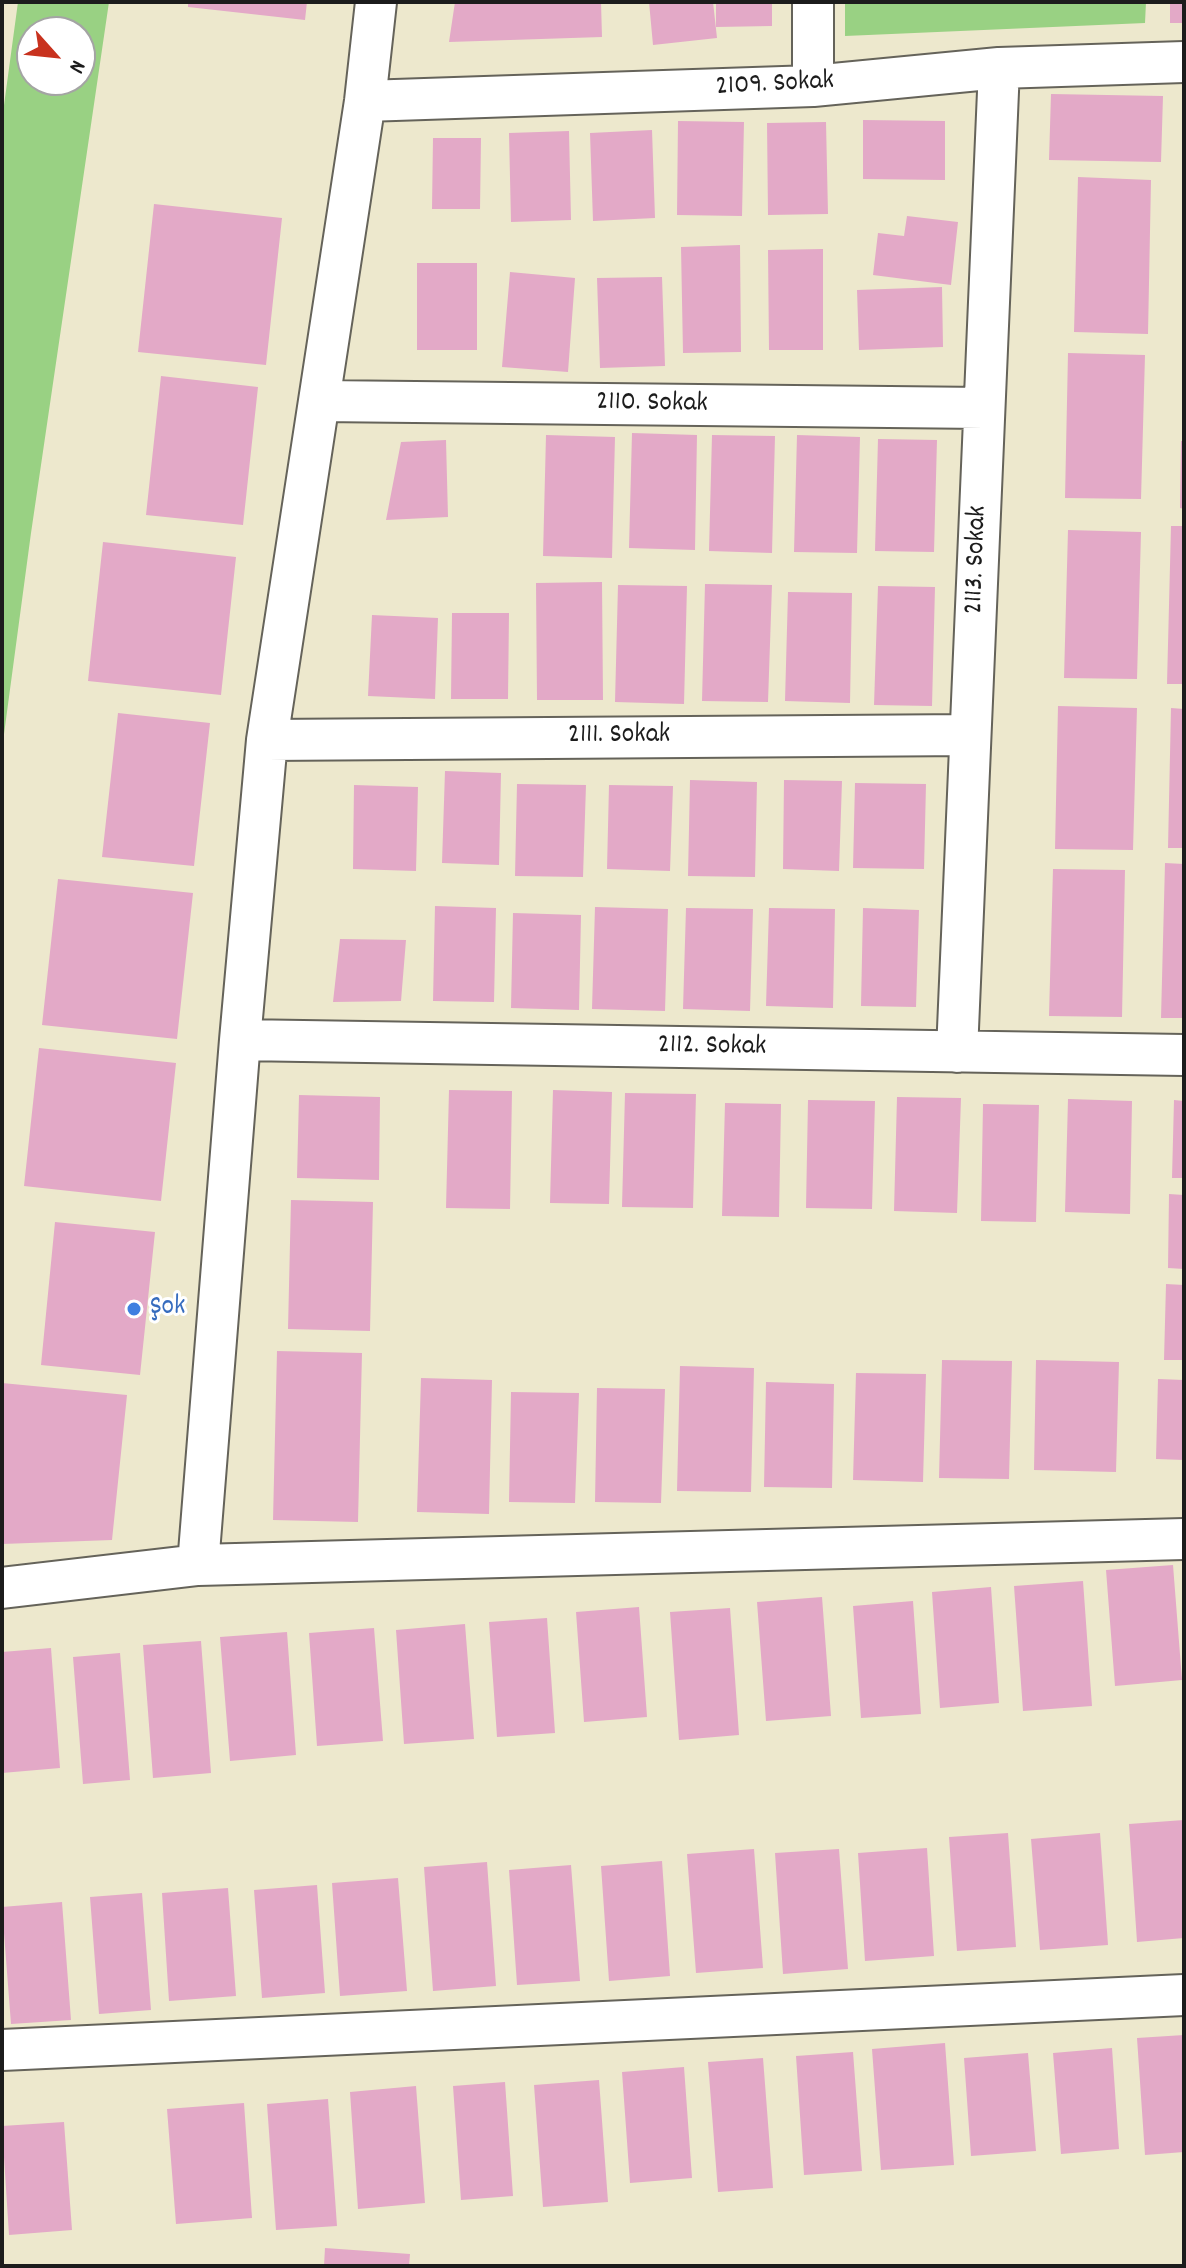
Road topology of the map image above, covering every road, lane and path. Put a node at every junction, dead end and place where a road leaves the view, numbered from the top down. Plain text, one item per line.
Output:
1 (376, 2) edge
2 (813, 2) edge
3 (1184, 62) edge
4 (999, 68) junction
5 (813, 86) junction
6 (365, 101) junction
7 (320, 401) junction
8 (984, 408) junction
9 (970, 735) junction
10 (267, 740) junction
11 (240, 1040) junction
12 (957, 1052) junction
13 (1184, 1055) edge
14 (1184, 1539) edge
15 (198, 1565) junction
16 (2, 1588) edge
17 (1184, 1995) edge
18 (2, 2050) edge

1 - 6 street
2 - 5 street
3 - 4 street, 2109. Sokak
4 - 5 street, 2109. Sokak
4 - 8 street, 2113. Sokak
5 - 6 street, 2109. Sokak
6 - 7 street
7 - 8 street, 2110. Sokak
7 - 10 street
8 - 9 street, 2113. Sokak
9 - 10 street, 2111. Sokak
9 - 12 street, 2113. Sokak
10 - 11 street
11 - 12 street, 2112. Sokak
11 - 15 street
12 - 13 street, 2112. Sokak
14 - 15 street
15 - 16 street
17 - 18 street

